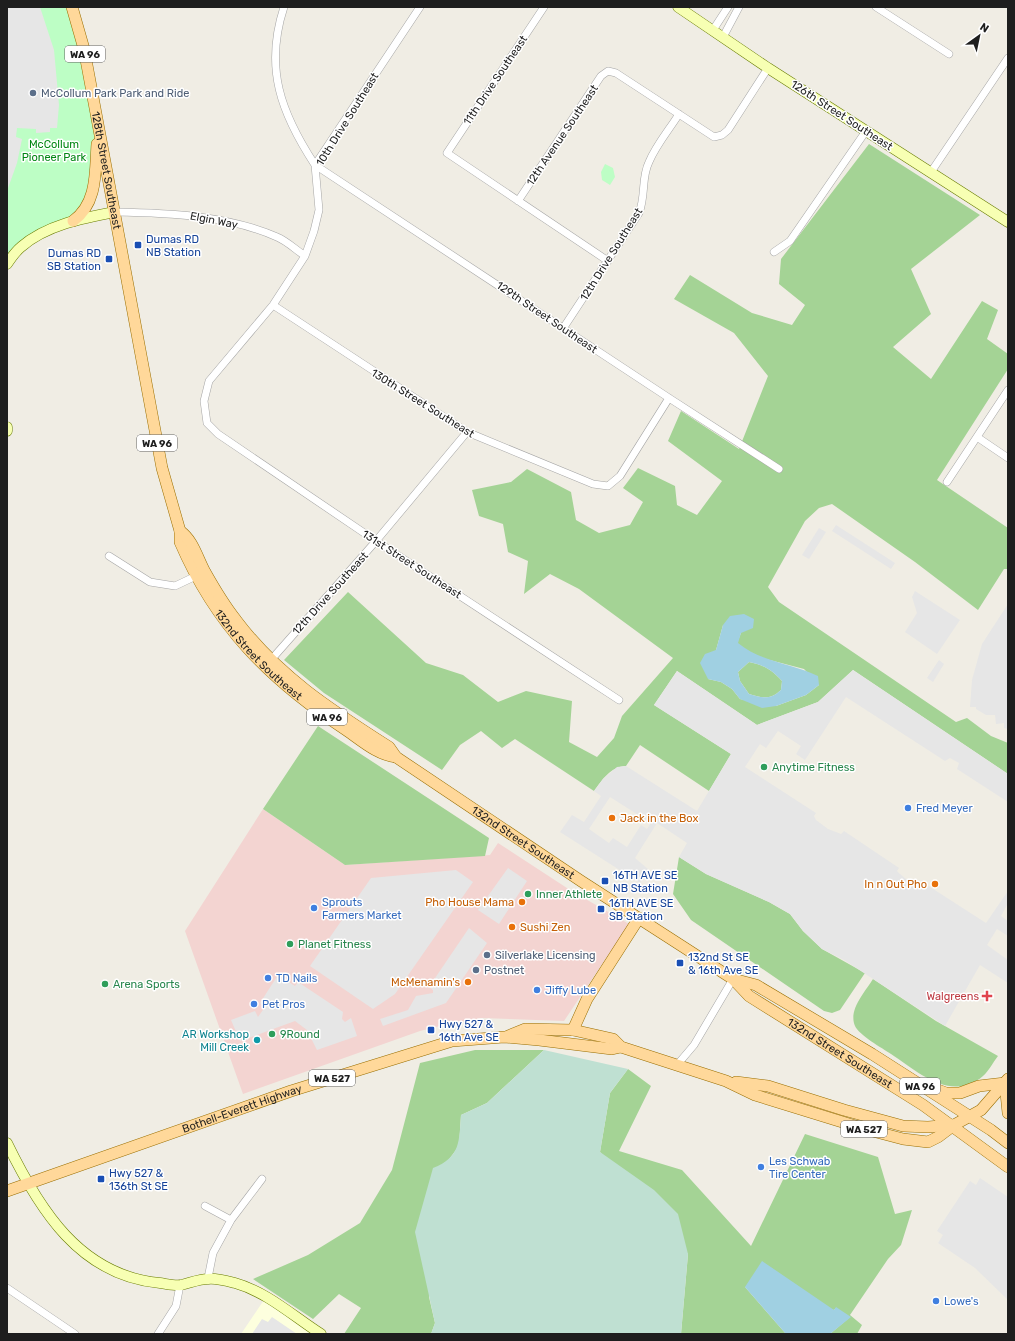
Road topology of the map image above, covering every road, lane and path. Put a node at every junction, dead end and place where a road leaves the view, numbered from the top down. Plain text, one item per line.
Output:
1 (72, 7) edge
2 (284, 7) edge
3 (420, 7) edge
4 (544, 7) edge
5 (678, 7) edge
6 (728, 7) edge
7 (739, 7) edge
8 (876, 7) edge
9 (713, 30) junction
10 (723, 37) junction
11 (949, 54) dead end
12 (1008, 58) edge
13 (768, 68) junction
14 (679, 114) junction
15 (98, 123) junction
16 (866, 131) junction
17 (315, 165) junction
18 (931, 172) junction
19 (518, 201) junction
20 (115, 212) junction
21 (74, 221) junction
22 (1008, 222) edge
23 (774, 252) dead end
24 (305, 256) junction
25 (608, 261) junction
26 (7, 264) edge
27 (272, 305) junction
28 (564, 327) junction
29 (137, 334) joint
30 (1008, 390) edge
31 (669, 398) junction
32 (207, 423) joint
33 (7, 427) edge
34 (7, 431) edge
35 (467, 432) junction
36 (977, 437) junction
37 (1008, 458) edge
38 (779, 469) dead end
39 (947, 482) dead end
40 (180, 531) junction
41 (376, 541) junction
42 (109, 556) dead end
43 (196, 576) junction
44 (270, 661) junction
45 (619, 700) dead end
46 (396, 757) junction
47 (639, 918) junction
48 (732, 978) junction
49 (573, 1030) junction
50 (504, 1037) junction
51 (539, 1040) junction
52 (621, 1047) junction
53 (676, 1065) junction
54 (910, 1079) junction
55 (1006, 1081) edge
56 (1008, 1113) edge
57 (969, 1116) junction
58 (954, 1125) junction
59 (7, 1143) edge
60 (1008, 1143) edge
61 (1008, 1167) edge
62 (262, 1179) dead end
63 (27, 1184) junction
64 (7, 1191) edge
65 (205, 1206) dead end
66 (231, 1220) junction
67 (208, 1278) junction
68 (180, 1285) junction
69 (7, 1288) edge
70 (75, 1334) edge
71 (158, 1334) edge
72 (320, 1334) edge

1 - 15 main road, 128th Street Southeast / WA 96
2 - 17 street
3 - 17 street, 10th Drive Southeast
4 - 19 street, 11th Drive Southeast
5 - 9 street, 126th Street Southeast
6 - 9 street
7 - 10 street
8 - 11 street
9 - 10 street, 126th Street Southeast
10 - 13 street, 126th Street Southeast
12 - 18 street
13 - 14 street
13 - 16 street, 126th Street Southeast
14 - 19 street, 12th Avenue Southeast
14 - 25 street, 12th Drive Southeast
15 - 20 main road, 128th Street Southeast / WA 96
15 - 21 main road
16 - 18 street, 126th Street Southeast
16 - 23 street
17 - 24 street, 10th Drive Southeast
17 - 28 street, 129th Street Southeast
18 - 22 street, 126th Street Southeast
19 - 25 street
20 - 21 street
20 - 24 street, Elgin Way
20 - 29 main road, 128th Street Southeast / WA 96
21 - 26 street
24 - 27 street, 10th Drive Southeast
25 - 28 street, 12th Drive Southeast
27 - 32 street, 10th Drive Southeast
27 - 35 street, 130th Street Southeast
28 - 31 street, 129th Street Southeast
29 - 40 main road, 132nd Street Southeast / WA 96
30 - 36 street
31 - 35 street, 130th Street Southeast
31 - 38 street, 129th Street Southeast
32 - 41 street, 131st Street Southeast
33 - 34 street
35 - 41 street, 12th Drive Southeast
36 - 37 street
36 - 39 street
40 - 43 main road, 132nd Street Southeast / WA 96
40 - 44 main road, 132nd Street Southeast / WA 96
41 - 44 street, 12th Drive Southeast
41 - 45 street, 131st Street Southeast
42 - 43 street
43 - 46 main road, 132nd Street Southeast / WA 96
44 - 46 main road, 132nd Street Southeast / WA 96
46 - 47 main road, 132nd Street Southeast / WA 96
47 - 48 main road, 132nd Street Southeast / WA 96
47 - 49 main road
48 - 53 street
48 - 54 main road, 132nd Street Southeast / WA 96
48 - 58 main road, 132nd Street Southeast / WA 96
49 - 50 main road, Bothell-Everett Highway / WA 527
49 - 51 main road
49 - 52 main road, Bothell-Everett Highway / WA 527
50 - 51 main road, Bothell-Everett Highway / WA 527
50 - 63 main road, Bothell-Everett Highway / WA 527
51 - 52 main road, Bothell-Everett Highway / WA 527
52 - 53 main road, Bothell-Everett Highway / WA 527
53 - 58 main road, Bothell-Everett Highway / WA 527
54 - 55 main road
54 - 57 main road, 132nd Street Southeast / WA 96
55 - 56 main road
55 - 57 main road, Bothell-Everett Highway / WA 527
57 - 58 main road, Bothell-Everett Highway / WA 527
57 - 60 main road, 132nd Street Southeast / WA 96
58 - 61 main road, 132nd Street Southeast / WA 96
59 - 63 street
62 - 66 street
63 - 64 main road, Bothell-Everett Highway / WA 527
63 - 68 street
65 - 66 street
66 - 67 street
67 - 68 street
67 - 72 street
68 - 71 street
69 - 70 street

